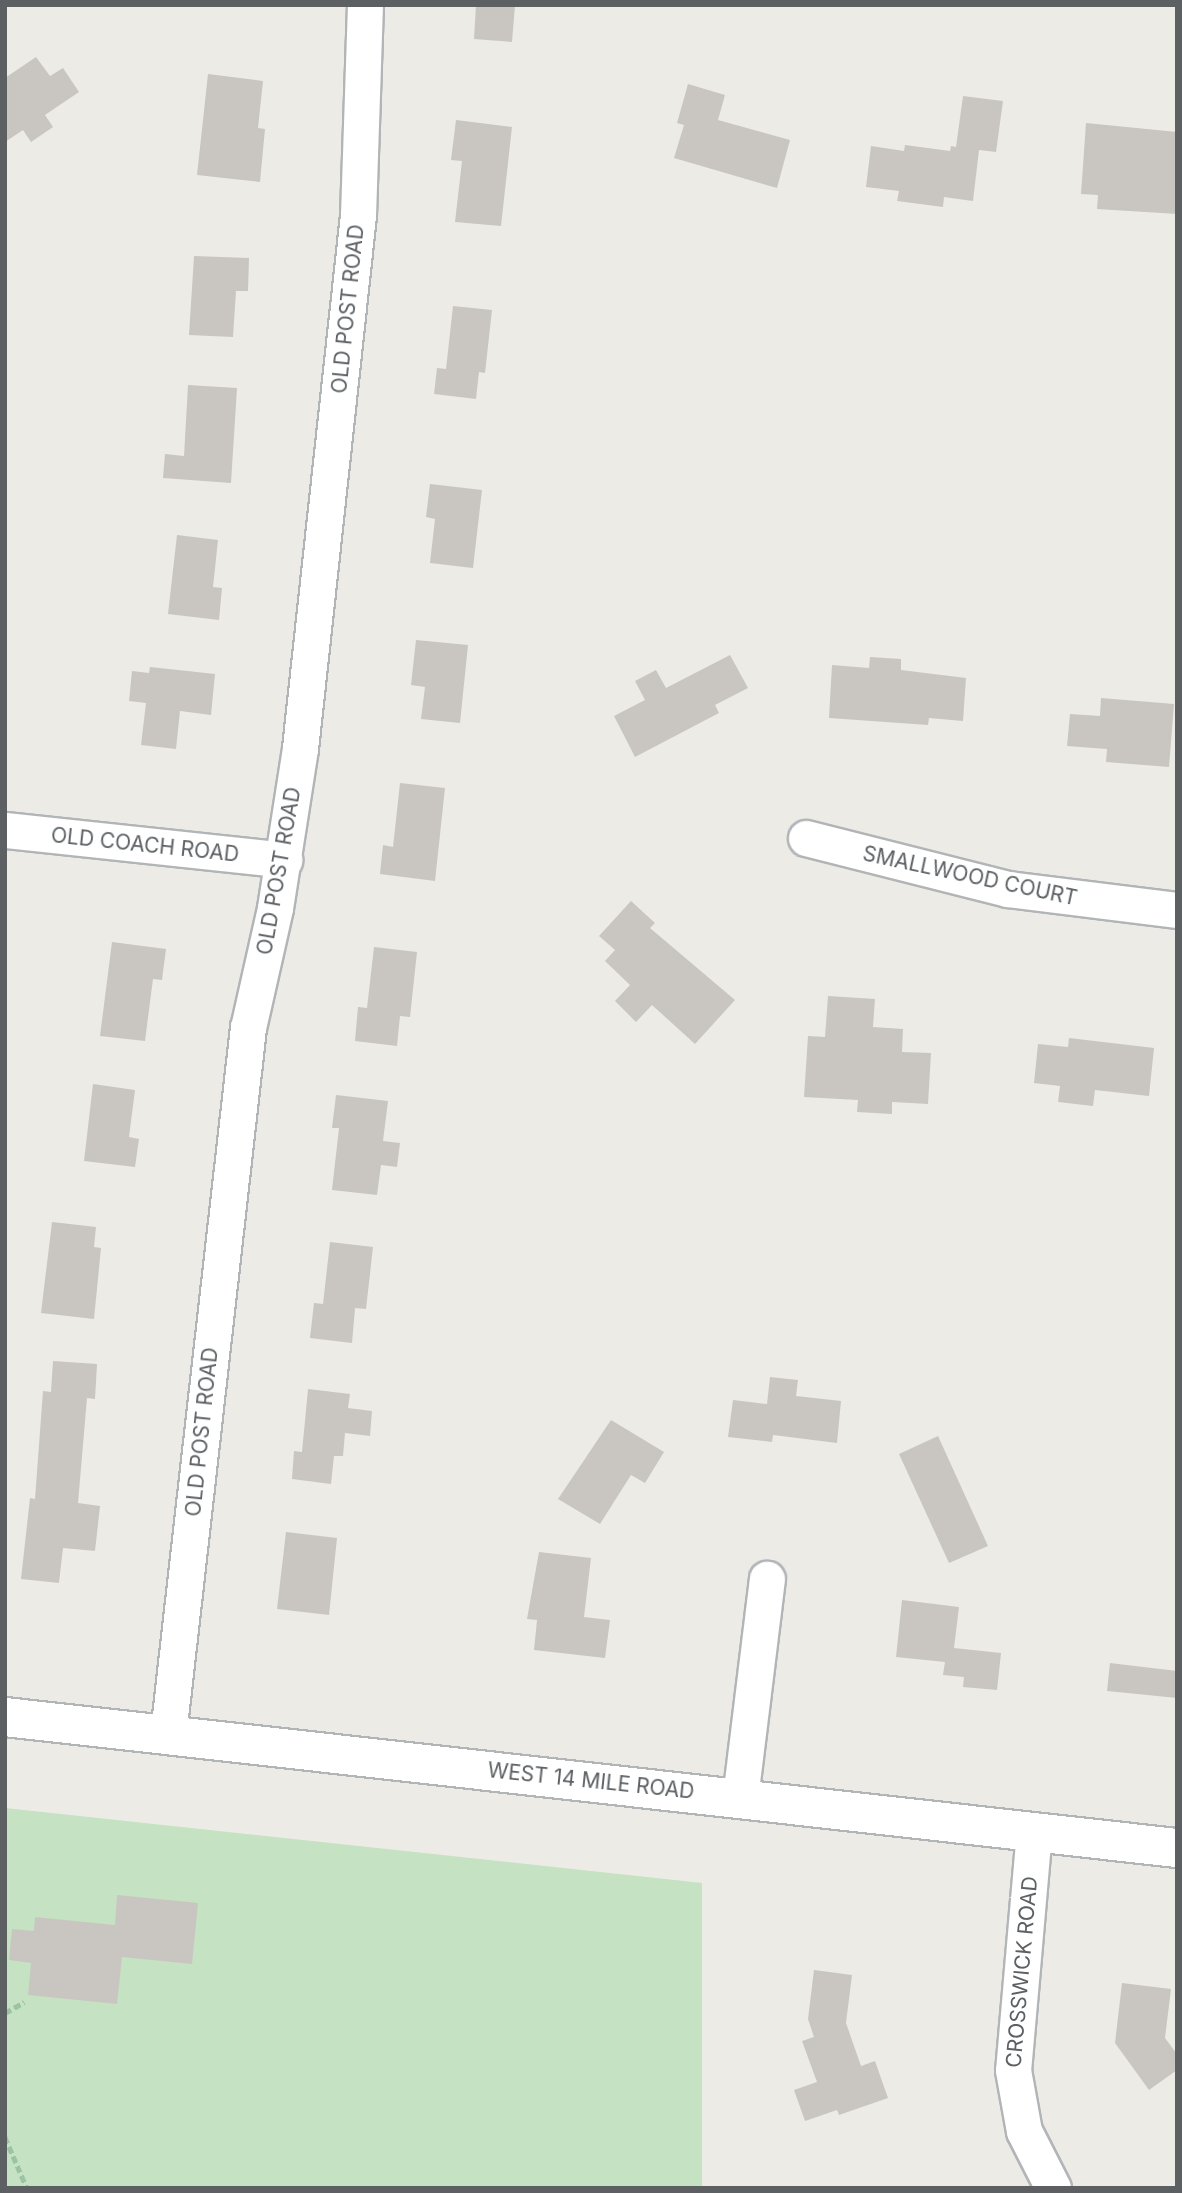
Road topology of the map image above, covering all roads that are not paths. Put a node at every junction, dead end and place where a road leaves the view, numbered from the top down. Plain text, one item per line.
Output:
1 (365, 5) edge
2 (5, 830) edge
3 (806, 838) dead end
4 (284, 860) junction
5 (1177, 910) edge
6 (768, 1579) dead end
7 (5, 1717) edge
8 (168, 1734) junction
9 (740, 1798) junction
10 (1034, 1831) junction
11 (1177, 1848) edge
12 (1053, 2188) edge

1 - 4 street, OLD POST ROAD
2 - 4 street, OLD COACH ROAD
3 - 5 street, SMALLWOOD COURT
4 - 8 street, OLD POST ROAD
6 - 9 street
7 - 8 street, WEST 14 MILE ROAD
8 - 9 street, WEST 14 MILE ROAD
9 - 10 street, WEST 14 MILE ROAD
10 - 11 street, WEST 14 MILE ROAD
10 - 12 street, CROSSWICK ROAD

